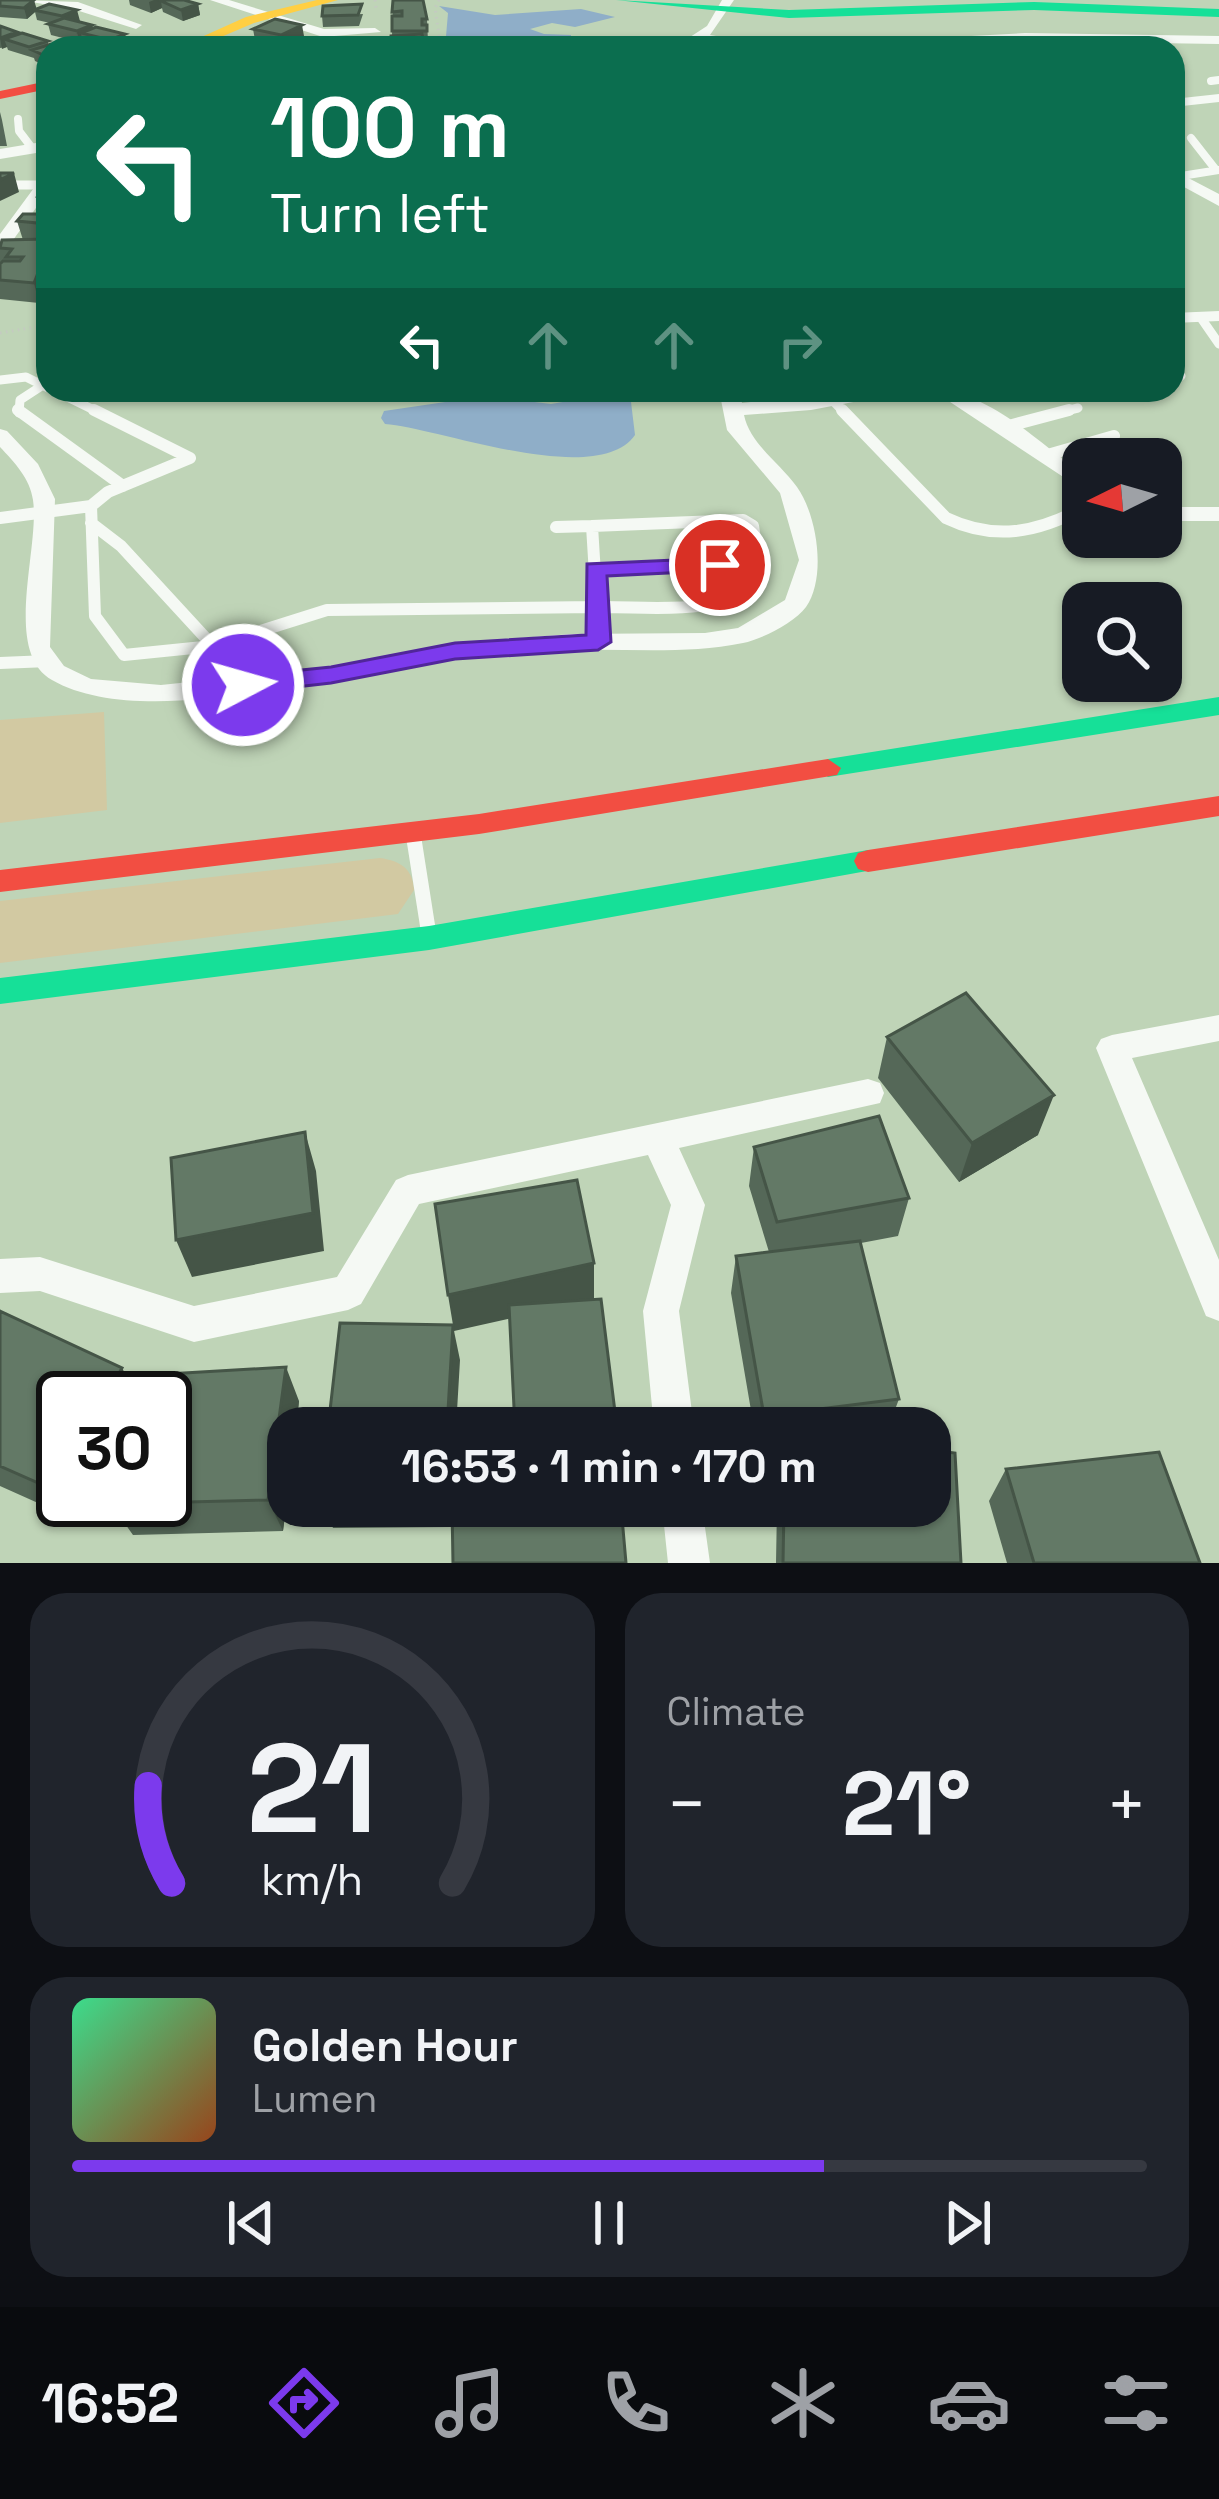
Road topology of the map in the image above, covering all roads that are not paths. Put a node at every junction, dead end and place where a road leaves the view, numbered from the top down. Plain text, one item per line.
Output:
1 (27, 0) edge
2 (216, 0) edge
3 (287, 0) edge
4 (332, 0) edge
5 (622, 0) edge
6 (680, 0) edge
7 (1082, 0) edge
8 (984, 3) edge
9 (376, 4) edge
10 (726, 5) edge
11 (1219, 10) edge
12 (256, 14) junction
13 (143, 36) edge
14 (149, 36) edge
15 (209, 36) edge
16 (348, 36) edge
17 (375, 36) edge
18 (701, 36) edge
19 (1185, 40) edge
20 (1219, 40) edge
21 (36, 88) edge
22 (0, 95) edge
23 (1219, 98) edge
24 (1185, 102) edge
25 (9, 112) edge
26 (1191, 138) dead end
27 (36, 144) edge
28 (36, 148) edge
29 (0, 154) edge
30 (1217, 170) edge
31 (1185, 174) edge
32 (1185, 182) edge
33 (0, 184) edge
34 (36, 189) edge
35 (1215, 199) edge
36 (1185, 200) edge
37 (36, 201) edge
38 (0, 246) edge
39 (21, 250) edge
40 (1210, 317) edge
41 (1219, 344) edge
42 (0, 380) edge
43 (36, 382) edge
44 (36, 393) edge
45 (76, 402) edge
46 (730, 402) edge
47 (834, 402) edge
48 (962, 402) edge
49 (1078, 409) dead end
50 (1005, 427) junction
51 (0, 435) edge
52 (1114, 436) dead end
53 (1044, 456) junction
54 (1062, 469) edge
55 (123, 485) junction
56 (91, 506) junction
57 (45, 510) junction
58 (1182, 514) edge
59 (1219, 514) edge
60 (0, 518) edge
61 (1062, 518) edge
62 (92, 523) junction
63 (592, 526) junction
64 (556, 527) dead end
65 (761, 564) junction
66 (595, 569) junction
67 (597, 607) junction
68 (598, 642) junction
69 (213, 646) junction
70 (48, 661) junction
71 (0, 663) edge
72 (1219, 706) edge
73 (1219, 806) edge
74 (413, 833) junction
75 (0, 881) edge
76 (429, 938) junction
77 (0, 991) edge
78 (1219, 1028) edge
79 (868, 1093) dead end
80 (657, 1138) junction
81 (0, 1276) edge
82 (1219, 1303) edge
83 (672, 1407) edge
84 (685, 1527) edge
85 (689, 1563) edge

1 - 13 street
2 - 12 street
3 - 12 main road
4 - 12 main road
5 - 10 main road
6 - 10 main road
7 - 11 main road
8 - 10 main road
8 - 11 main road
9 - 17 street
10 - 18 street
12 - 14 main road
12 - 15 main road
12 - 16 street
19 - 20 street
21 - 22 main road
23 - 24 street
25 - 27 lane
26 - 30 lane
28 - 29 street
30 - 31 lane
32 - 35 street
33 - 34 lane
35 - 36 street
37 - 38 street
38 - 39 lane
40 - 41 lane
42 - 43 lane
44 - 55 lane
45 - 55 lane
46 - 68 street
47 - 61 lane
48 - 50 street
49 - 50 lane
50 - 53 street
51 - 57 street
52 - 53 lane
53 - 54 street
55 - 56 lane
56 - 57 lane
56 - 62 lane
57 - 60 lane
57 - 70 street
58 - 59 street
62 - 69 lane
62 - 69 lane
63 - 64 lane
63 - 65 lane
63 - 66 lane
65 - 66 lane
65 - 67 lane
66 - 67 lane
67 - 68 lane
67 - 69 lane
68 - 70 street
70 - 71 lane
72 - 74 main road
73 - 76 main road
74 - 75 main road
74 - 76 lane
76 - 77 main road
78 - 82 street
79 - 80 street
80 - 81 street
80 - 83 street
84 - 85 street

